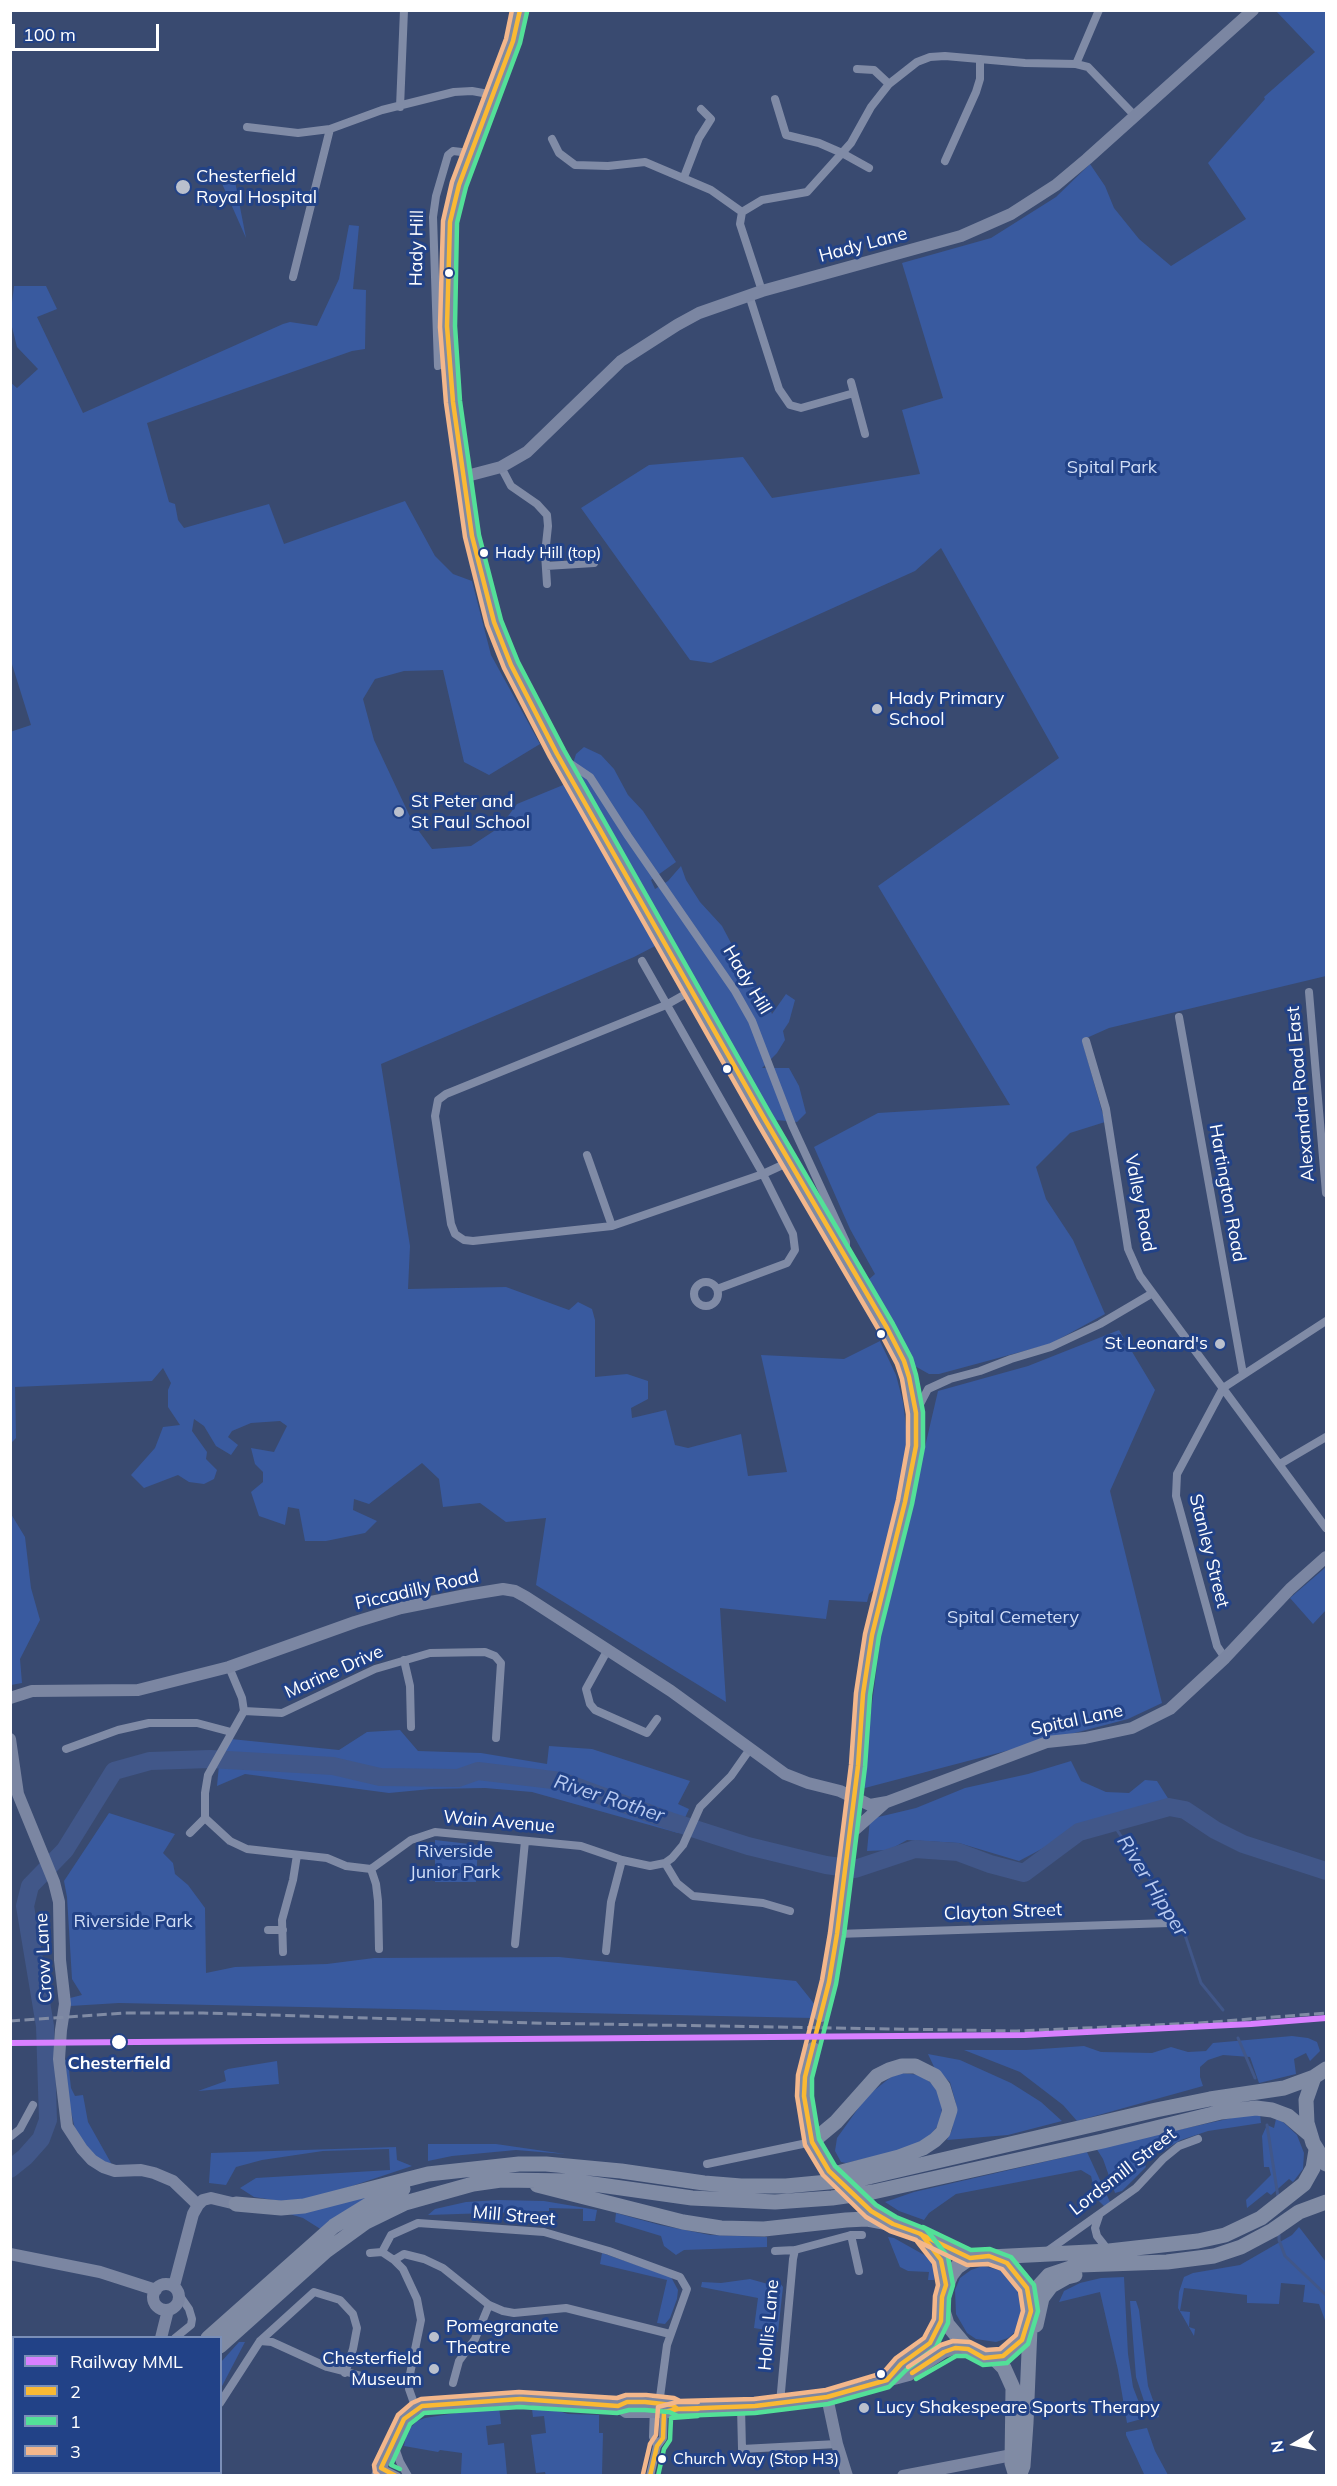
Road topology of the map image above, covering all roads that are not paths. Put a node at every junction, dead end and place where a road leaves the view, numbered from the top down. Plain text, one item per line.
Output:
1 (404, 10) edge
2 (520, 10) edge
3 (1099, 10) edge
4 (1253, 10) edge
5 (980, 59) junction
6 (1076, 64) junction
7 (857, 69) dead end
8 (889, 84) junction
9 (494, 95) junction
10 (775, 99) dead end
11 (400, 107) junction
12 (700, 109) dead end
13 (1135, 116) junction
14 (247, 127) dead end
15 (330, 129) junction
16 (552, 139) dead end
17 (470, 153) junction
18 (842, 153) junction
19 (945, 161) dead end
20 (869, 168) dead end
21 (684, 177) junction
22 (742, 212) junction
23 (293, 277) dead end
24 (762, 291) junction
25 (749, 295) junction
26 (438, 366) dead end
27 (851, 382) dead end
28 (854, 393) junction
29 (865, 435) dead end
30 (501, 467) junction
31 (463, 477) junction
32 (594, 563) dead end
33 (546, 566) junction
34 (547, 584) dead end
35 (557, 754) junction
36 (642, 961) dead end
37 (691, 991) junction
38 (1309, 992) dead end
39 (666, 1005) junction
40 (1179, 1017) dead end
41 (1086, 1041) dead end
42 (586, 1155) dead end
43 (789, 1162) junction
44 (763, 1174) junction
45 (1326, 1193) edge
46 (612, 1226) junction
47 (846, 1259) junction
48 (717, 1289) dead end
49 (1151, 1294) junction
50 (1326, 1321) edge
51 (1243, 1374) junction
52 (1223, 1388) junction
53 (916, 1413) junction
54 (1326, 1437) edge
55 (1280, 1464) junction
56 (1326, 1528) edge
57 (1326, 1557) edge
58 (607, 1651) junction
59 (1225, 1658) junction
60 (404, 1660) junction
61 (229, 1667) junction
62 (10, 1698) edge
63 (244, 1711) junction
64 (657, 1719) dead end
65 (411, 1727) dead end
66 (231, 1732) junction
67 (496, 1738) dead end
68 (10, 1739) edge
69 (66, 1749) dead end
70 (750, 1749) junction
71 (854, 1799) junction
72 (887, 1802) junction
73 (205, 1818) junction
74 (190, 1833) dead end
75 (850, 1834) junction
76 (525, 1841) junction
77 (297, 1855) junction
78 (622, 1860) junction
79 (665, 1863) junction
80 (371, 1869) junction
81 (790, 1911) dead end
82 (1169, 1923) dead end
83 (268, 1930) dead end
84 (283, 1930) junction
85 (837, 1934) junction
86 (515, 1944) dead end
87 (379, 1949) dead end
88 (606, 1951) dead end
89 (283, 1952) dead end
90 (821, 2015) tunnel mouth
91 (813, 2049) tunnel mouth
92 (1326, 2060) edge
93 (1320, 2073) edge
94 (33, 2105) dead end
95 (1309, 2134) junction
96 (10, 2137) edge
97 (1198, 2139) dead end
98 (812, 2142) junction
99 (1316, 2150) junction
100 (750, 2155) junction
101 (707, 2164) dead end
102 (1326, 2164) edge
103 (752, 2165) dead end
104 (460, 2171) junction
105 (855, 2175) junction
106 (517, 2180) junction
107 (1326, 2202) edge
108 (236, 2204) joint
109 (195, 2209) junction
110 (1099, 2216) junction
111 (893, 2224) junction
112 (921, 2234) junction
113 (851, 2235) junction
114 (861, 2235) dead end
115 (775, 2250) dead end
116 (795, 2250) junction
117 (1109, 2251) junction
118 (382, 2252) junction
119 (370, 2253) dead end
120 (10, 2254) edge
121 (1041, 2256) junction
122 (970, 2258) junction
123 (997, 2258) junction
124 (394, 2260) junction
125 (1118, 2265) junction
126 (860, 2271) dead end
127 (946, 2285) junction
128 (156, 2289) junction
129 (177, 2291) junction
130 (1030, 2296) junction
131 (489, 2305) junction
132 (168, 2310) junction
133 (943, 2311) junction
134 (1029, 2322) junction
135 (670, 2334) junction
136 (162, 2336) edge
137 (176, 2336) edge
138 (209, 2336) edge
139 (260, 2341) junction
140 (222, 2344) edge
141 (968, 2349) junction
142 (1030, 2352) junction
143 (994, 2358) junction
144 (345, 2373) junction
145 (362, 2376) dead end
146 (887, 2380) junction
147 (453, 2383) dead end
148 (827, 2397) junction
149 (222, 2400) edge
150 (780, 2403) junction
151 (659, 2406) junction
152 (741, 2407) junction
153 (416, 2409) junction
154 (393, 2442) junction
155 (837, 2444) junction
156 (1012, 2455) junction
157 (379, 2471) edge
158 (397, 2475) edge
159 (408, 2475) edge
160 (650, 2475) edge
161 (847, 2475) edge
162 (903, 2475) edge
163 (1018, 2475) edge

1 - 11 street
2 - 9 main road, Hady Hill
3 - 6 street
4 - 13 street, Hady Lane
5 - 6 street
5 - 8 street
5 - 19 street
6 - 13 street
7 - 8 street
8 - 18 street
9 - 11 street
9 - 17 main road, Hady Hill
10 - 18 street
11 - 15 street
12 - 21 street
13 - 24 street, Hady Lane
14 - 15 street
15 - 23 street
16 - 21 street
17 - 26 street, Hady Hill
17 - 31 main road, Hady Hill
18 - 20 street
18 - 22 street
21 - 22 street
22 - 24 street
24 - 25 street, Hady Lane
25 - 28 street
25 - 30 street, Hady Lane
27 - 28 street
28 - 29 street
30 - 31 street, Hady Lane
30 - 33 street
31 - 35 main road, Hady Hill
32 - 33 street
33 - 34 street
35 - 37 main road, Hady Hill
35 - 47 street, Hady Hill
36 - 39 street
37 - 39 street
37 - 43 main road, Hady Hill
38 - 45 street, Alexandra Road East
39 - 44 street
39 - 46 street
40 - 51 street, Hartington Road
41 - 49 street, Valley Road
42 - 46 street
43 - 44 street
43 - 47 main road, Hady Hill
44 - 46 street
44 - 48 street
47 - 53 main road, Hady Hill
49 - 52 street, Valley Road
49 - 53 street
50 - 51 street
51 - 52 street
52 - 55 street, Valley Road
52 - 59 street, Stanley Street
53 - 71 main road, Hady Hill
54 - 55 street
55 - 56 street, Valley Road
57 - 59 street, Spital Lane
58 - 61 street, Piccadilly Road
58 - 64 street
58 - 70 street, Piccadilly Road
59 - 72 street, Spital Lane
60 - 63 street, Marine Drive
60 - 65 street
60 - 67 street, Marine Drive
61 - 62 street, Piccadilly Road
61 - 63 street
63 - 66 street
66 - 69 street
66 - 73 street
68 - 109 street, Crow Lane
70 - 71 street, Piccadilly Road
70 - 79 street
71 - 72 street, Spital Lane
71 - 75 main road, Hady Hill
72 - 75 street, Spital Lane
73 - 74 street
73 - 77 street
75 - 85 main road, Hady Hill
76 - 78 street, Wain Avenue
76 - 80 street, Wain Avenue
76 - 86 street
77 - 80 street
77 - 84 street
78 - 79 street, Wain Avenue
78 - 88 street
79 - 81 street
80 - 87 street
82 - 85 street, Clayton Street
83 - 84 street
84 - 89 street
85 - 90 main road
91 - 98 main road
92 - 93 highway
93 - 95 highway
93 - 105 highway
94 - 96 street
95 - 99 highway
95 - 106 highway
97 - 110 street, Lordsmill Street
98 - 100 street
98 - 105 highway
98 - 111 main road
99 - 102 highway
99 - 117 highway
100 - 101 street
100 - 103 street
104 - 105 highway
104 - 108 highway
104 - 138 highway
106 - 111 highway
106 - 140 highway
107 - 125 highway
108 - 109 street
109 - 129 street
110 - 117 street
110 - 121 street, Lordsmill Street
111 - 112 main road
112 - 122 main road
112 - 127 main road
113 - 114 street
113 - 116 street
113 - 126 street
115 - 116 street
116 - 150 street, Hollis Lane
117 - 121 highway
118 - 119 street
118 - 124 street
118 - 135 street, Mill Street
120 - 128 street
121 - 123 highway
122 - 123 highway
122 - 127 highway
123 - 130 highway
124 - 131 street
124 - 153 street
125 - 130 highway
125 - 142 highway
127 - 133 highway
128 - 129 street
128 - 132 street
129 - 132 street
129 - 137 street
130 - 134 highway
131 - 135 street
131 - 147 street
132 - 136 street
133 - 141 highway
133 - 146 street
134 - 142 highway
134 - 143 highway
135 - 151 street
139 - 144 street
139 - 144 street
139 - 149 street
141 - 143 highway
141 - 146 street
142 - 163 highway
143 - 156 highway
144 - 145 street
146 - 148 street
148 - 150 street
148 - 155 street
150 - 152 street
151 - 152 street
151 - 153 street
151 - 160 street
152 - 155 street
153 - 154 street
154 - 157 street
154 - 159 street
155 - 161 street
156 - 162 street
156 - 163 highway
157 - 158 street

